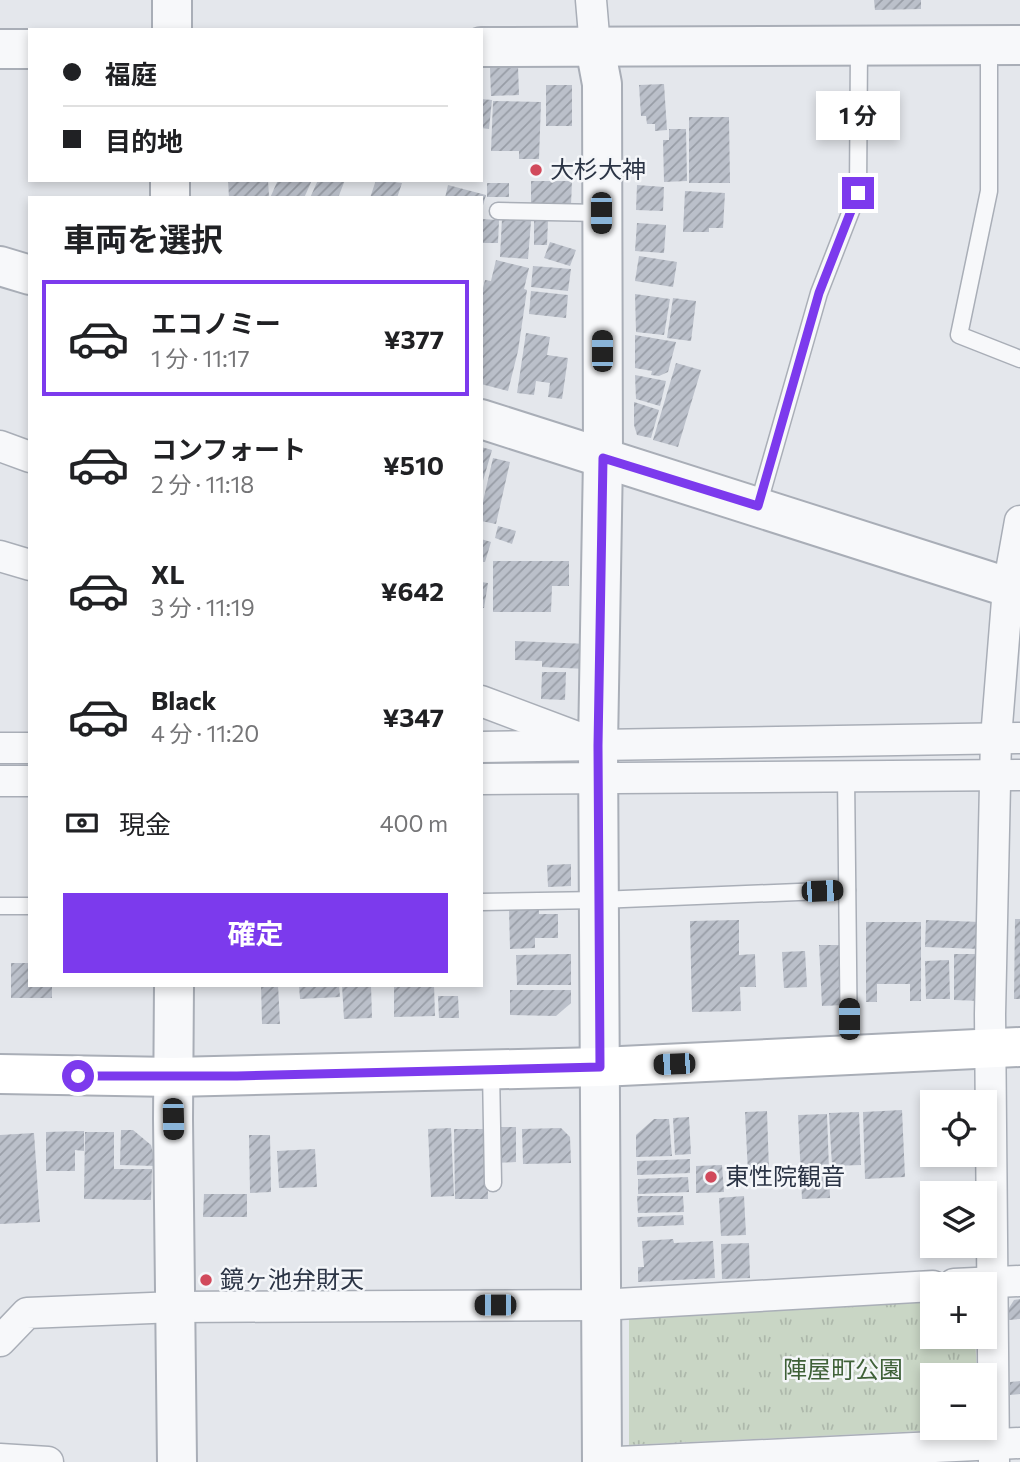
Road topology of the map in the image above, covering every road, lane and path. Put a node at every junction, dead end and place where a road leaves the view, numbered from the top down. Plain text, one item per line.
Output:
1 (172, 0) edge
2 (591, 0) edge
3 (173, 28) edge
4 (859, 46) junction
5 (1005, 46) edge
6 (483, 47) edge
7 (595, 47) junction
8 (0, 49) edge
9 (28, 49) edge
10 (498, 211) dead end
11 (601, 213) junction
12 (0, 266) edge
13 (28, 274) edge
14 (1020, 359) edge
15 (483, 420) edge
16 (0, 446) edge
17 (28, 456) edge
18 (603, 458) junction
19 (758, 506) junction
20 (1020, 521) edge
21 (0, 556) edge
22 (28, 564) edge
23 (1014, 589) edge
24 (483, 702) edge
25 (1008, 738) edge
26 (483, 747) edge
27 (0, 748) edge
28 (28, 748) edge
29 (598, 762) junction
30 (846, 775) junction
31 (1008, 775) edge
32 (483, 779) edge
33 (0, 781) edge
34 (28, 781) edge
35 (847, 890) junction
36 (599, 900) junction
37 (483, 902) edge
38 (0, 906) edge
39 (28, 906) edge
40 (174, 987) edge
41 (1005, 1048) edge
42 (849, 1056) junction
43 (600, 1067) junction
44 (491, 1070) junction
45 (0, 1074) edge
46 (173, 1077) junction
47 (494, 1183) dead end
48 (1006, 1282) edge
49 (920, 1287) edge
50 (600, 1305) junction
51 (176, 1307) junction
52 (0, 1341) edge
53 (1003, 1450) edge
54 (0, 1459) edge
55 (48, 1462) edge
56 (177, 1462) edge
57 (602, 1462) edge
58 (618, 1462) edge

1 - 3 street
2 - 7 street
4 - 5 street
4 - 7 street
4 - 19 lane
5 - 14 lane
6 - 7 street
7 - 11 street
8 - 9 street
10 - 11 lane
11 - 18 street
12 - 13 street
15 - 18 street
16 - 17 street
18 - 19 street
18 - 29 street
19 - 23 street
20 - 23 street
21 - 22 street
23 - 25 street
24 - 29 street
25 - 29 street
25 - 31 street
26 - 29 street
27 - 28 street
29 - 30 street
29 - 32 street
29 - 36 street
30 - 31 street
30 - 35 lane
31 - 41 street
33 - 34 street
35 - 36 lane
35 - 42 lane
36 - 37 lane
36 - 43 street
38 - 39 lane
40 - 46 street
41 - 42 main road
41 - 48 street
42 - 43 main road
43 - 44 main road
43 - 50 street
44 - 46 main road
44 - 47 lane
45 - 46 main road
46 - 51 street
48 - 53 street
49 - 50 street
50 - 51 street
50 - 57 street
51 - 52 street
51 - 56 street
53 - 58 street
54 - 55 street

